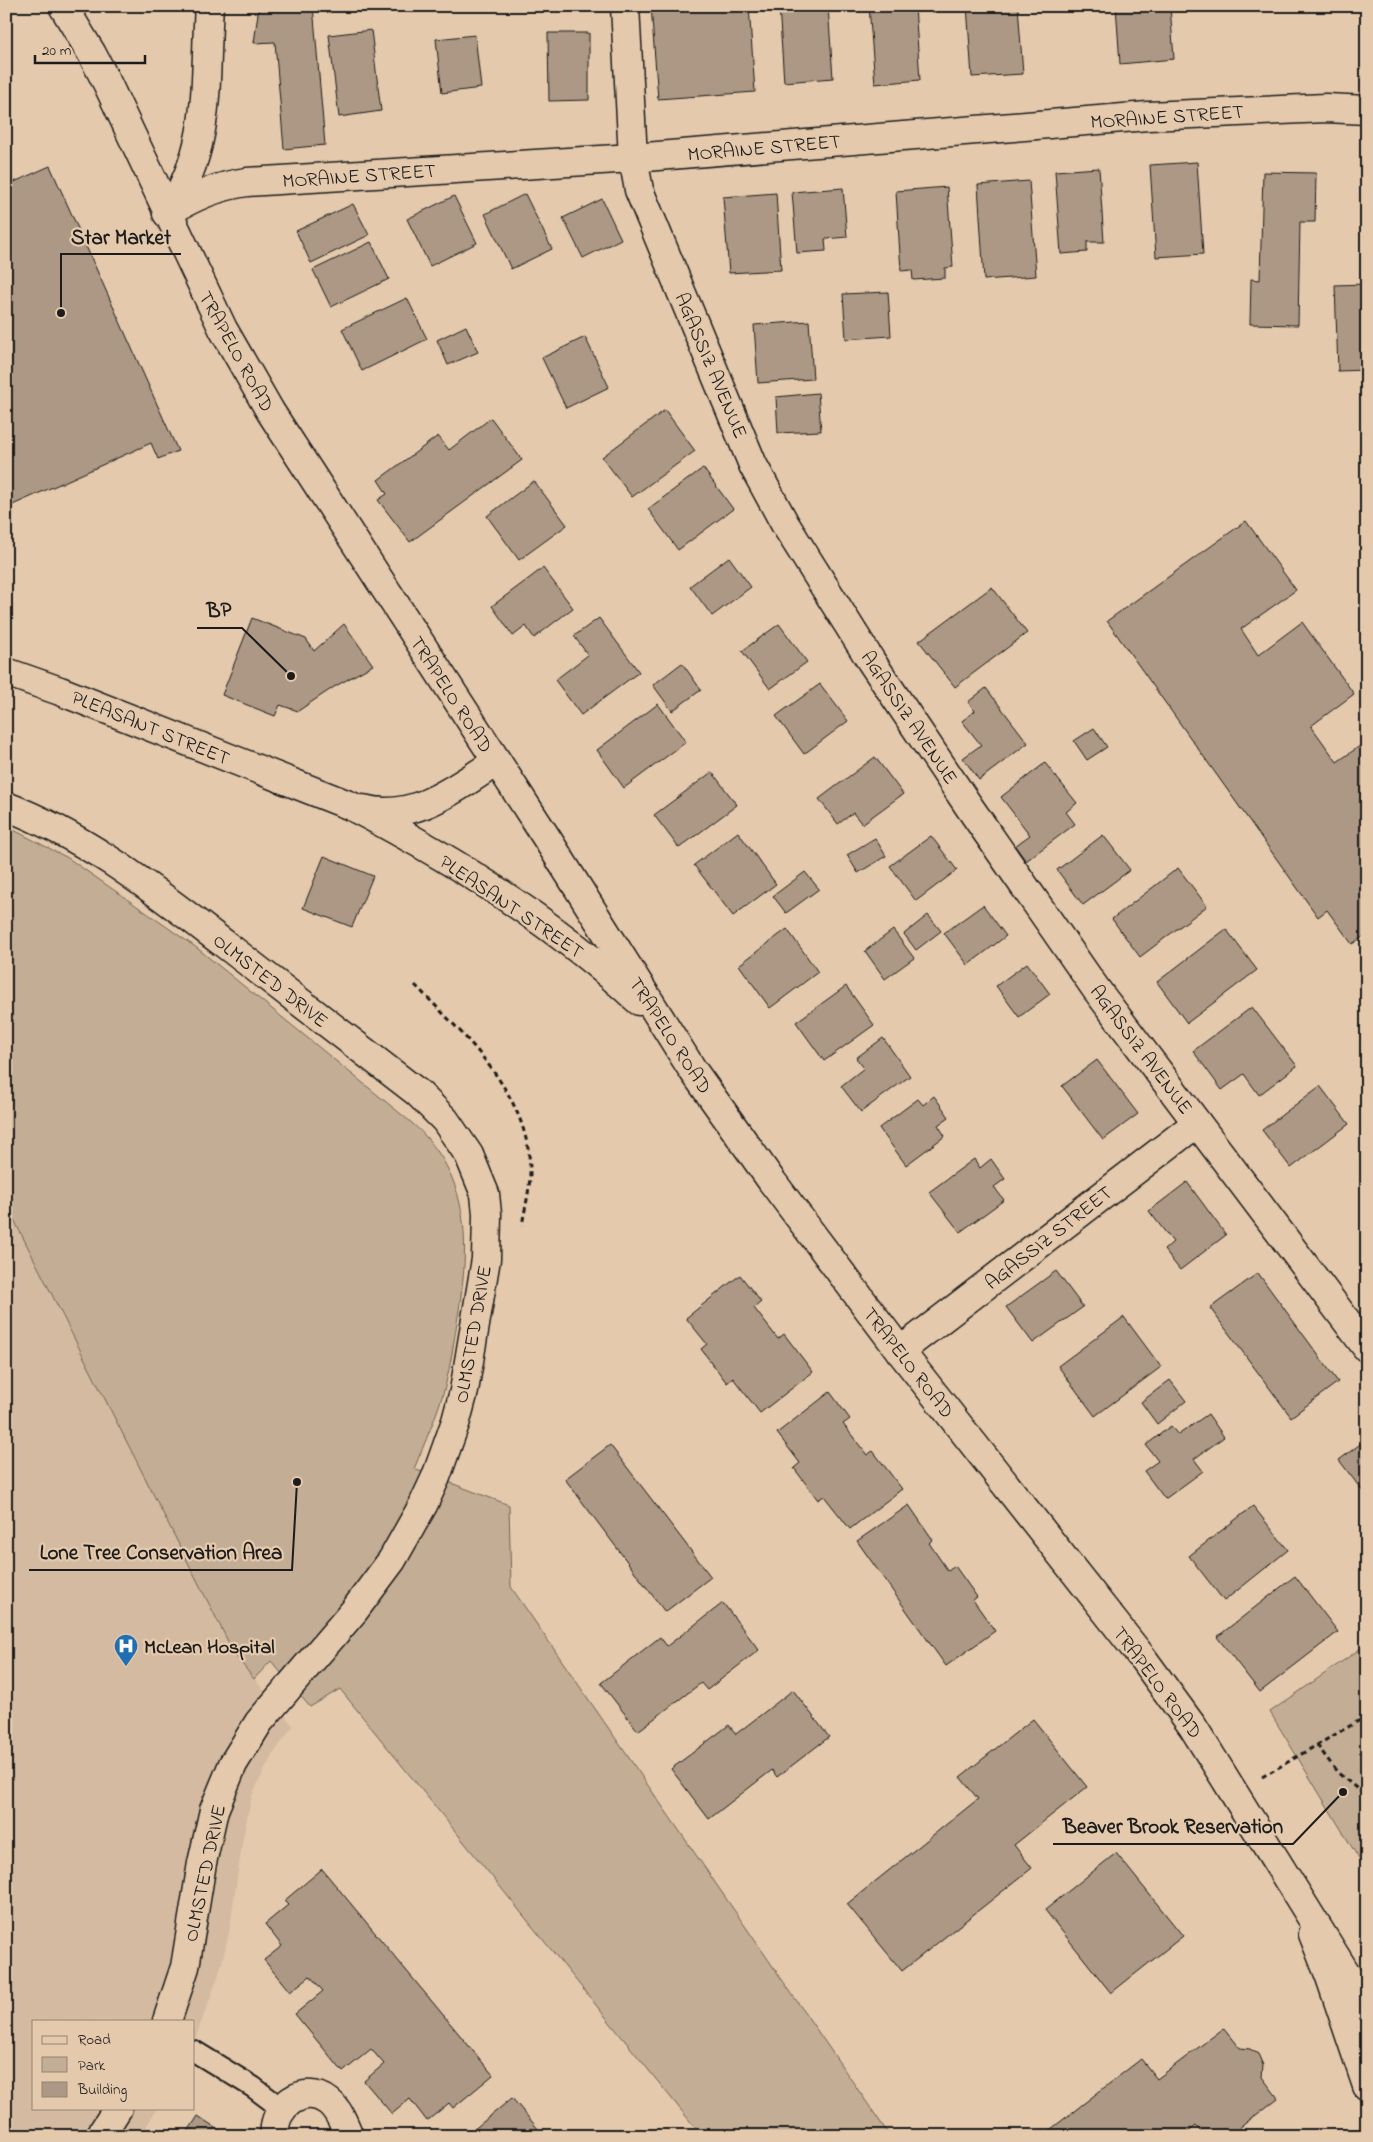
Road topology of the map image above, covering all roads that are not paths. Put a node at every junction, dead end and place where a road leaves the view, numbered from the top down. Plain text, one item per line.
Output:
1 (63, 6) edge
2 (209, 6) edge
3 (625, 6) edge
4 (1367, 110) edge
5 (633, 158) junction
6 (167, 213) junction
7 (6, 672) edge
8 (496, 762) junction
9 (6, 806) edge
10 (351, 806) junction
11 (662, 1022) junction
12 (1197, 1123) junction
13 (1367, 1348) edge
14 (900, 1351) junction
15 (1297, 1893) junction
16 (1367, 2007) edge
17 (166, 2020) edge
18 (195, 2052) edge
19 (1367, 2086) edge
20 (282, 2108) junction
21 (117, 2110) edge
22 (100, 2136) edge
23 (275, 2136) edge
24 (349, 2136) edge

1 - 6 street, TRAPELO ROAD
2 - 6 street
3 - 5 street, AGASSIZ AVENUE
4 - 5 street, MORAINE STREET
5 - 6 street, MORAINE STREET
5 - 12 street, AGASSIZ AVENUE
6 - 8 street, TRAPELO ROAD
7 - 10 street, PLEASANT STREET
8 - 10 street, PLEASANT STREET
8 - 11 street, TRAPELO ROAD
9 - 17 street, OLMSTED DRIVE
10 - 11 street, PLEASANT STREET
11 - 14 street, TRAPELO ROAD
12 - 13 street, AGASSIZ AVENUE
12 - 14 street, AGASSIZ STREET
14 - 15 street, TRAPELO ROAD
15 - 16 street, TRAPELO ROAD
15 - 19 street
18 - 20 lane
20 - 23 street
20 - 24 street
21 - 22 street

